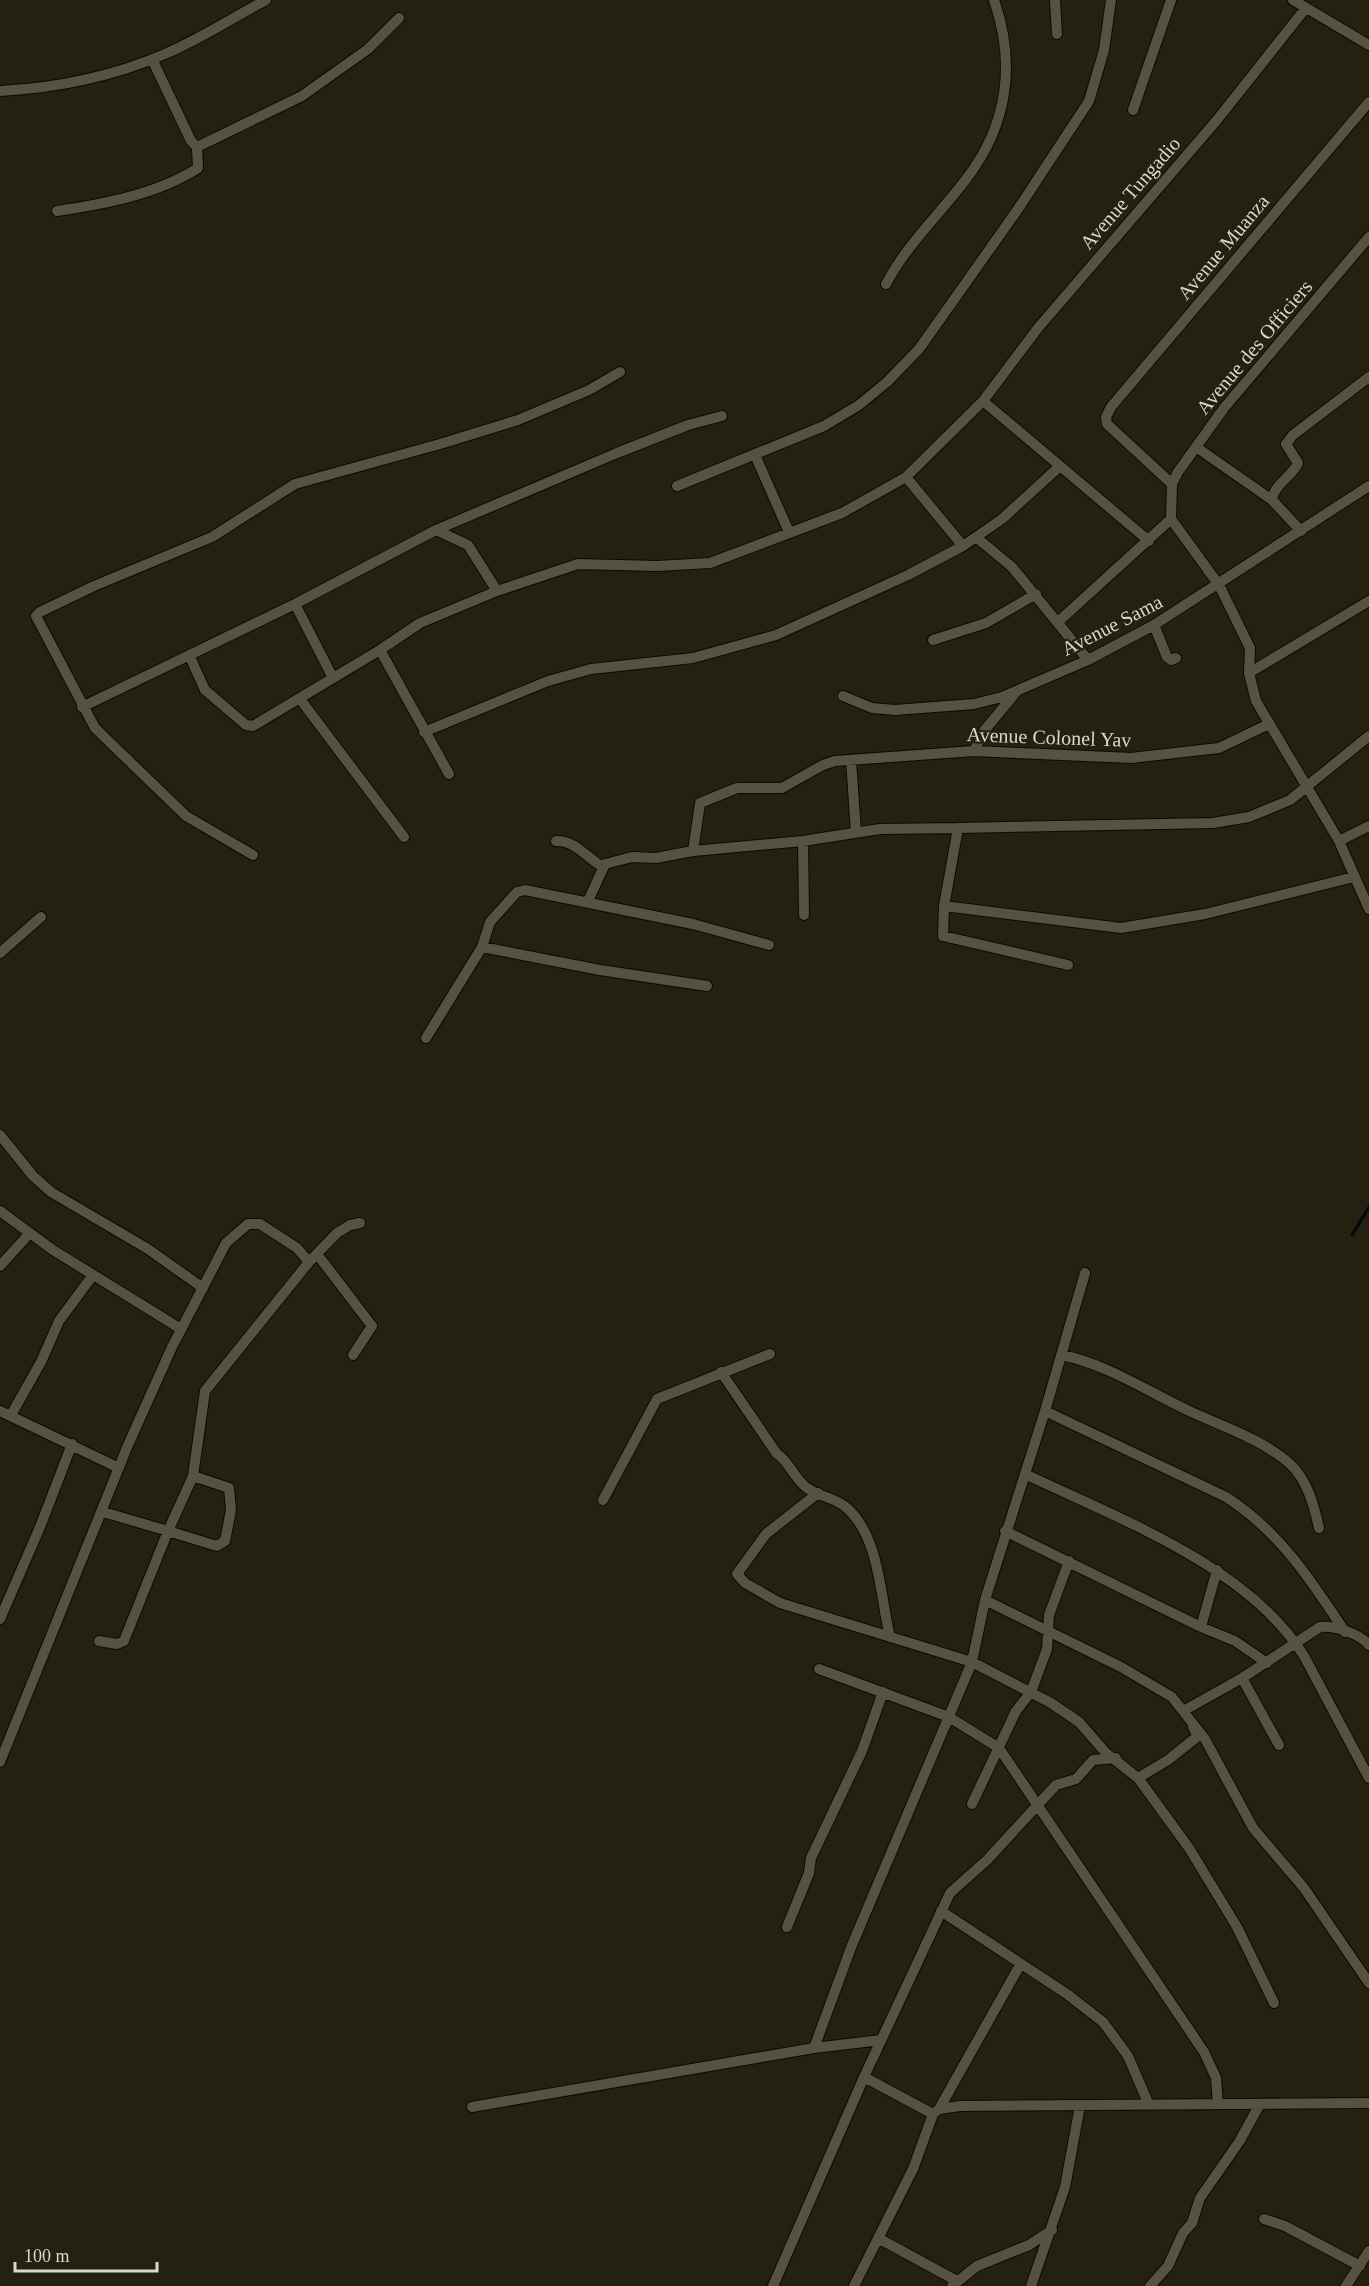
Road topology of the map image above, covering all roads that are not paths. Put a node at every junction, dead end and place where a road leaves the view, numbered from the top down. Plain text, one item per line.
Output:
1 (266, 0) edge
2 (994, 0) edge
3 (1055, 0) edge
4 (1111, 0) edge
5 (1171, 0) edge
6 (1293, 0) edge
7 (1305, 9) junction
8 (399, 18) dead end
9 (1057, 34) dead end
10 (1369, 45) edge
11 (152, 59) junction
12 (0, 91) edge
13 (1369, 102) edge
14 (1133, 110) dead end
15 (197, 147) junction
16 (57, 211) dead end
17 (1369, 237) edge
18 (886, 284) dead end
19 (620, 372) dead end
20 (1369, 377) edge
21 (983, 401) junction
22 (722, 416) dead end
23 (1196, 447) junction
24 (755, 455) junction
25 (1059, 466) junction
26 (906, 477) junction
27 (1172, 484) junction
28 (677, 486) dead end
29 (1369, 486) edge
30 (1272, 500) junction
31 (1171, 519) junction
32 (436, 530) junction
33 (1301, 531) junction
34 (789, 532) junction
35 (976, 538) junction
36 (1149, 541) junction
37 (963, 546) junction
38 (1219, 585) junction
39 (497, 591) junction
40 (1036, 594) junction
41 (1369, 601) edge
42 (295, 604) junction
43 (1058, 622) junction
44 (1154, 626) junction
45 (933, 640) dead end
46 (380, 650) junction
47 (189, 655) junction
48 (1176, 658) dead end
49 (1088, 660) junction
50 (1249, 673) junction
51 (333, 678) junction
52 (1017, 691) junction
53 (843, 696) dead end
54 (300, 699) junction
55 (82, 707) junction
56 (1269, 723) junction
57 (424, 732) junction
58 (1369, 736) edge
59 (974, 751) junction
60 (851, 760) junction
61 (449, 774) dead end
62 (1305, 785) junction
63 (1369, 826) edge
64 (958, 828) junction
65 (856, 832) junction
66 (404, 837) dead end
67 (556, 841) dead end
68 (803, 841) junction
69 (1339, 841) junction
70 (693, 851) junction
71 (253, 855) dead end
72 (603, 867) junction
73 (1354, 877) junction
74 (588, 901) junction
75 (944, 906) junction
76 (1369, 909) edge
77 (804, 915) dead end
78 (41, 917) dead end
79 (769, 945) dead end
80 (482, 947) junction
81 (0, 953) edge
82 (1068, 965) dead end
83 (707, 986) dead end
84 (426, 1038) dead end
85 (0, 1135) edge
86 (0, 1211) edge
87 (360, 1223) dead end
88 (30, 1233) junction
89 (313, 1258) junction
90 (0, 1266) edge
91 (1085, 1273) dead end
92 (93, 1275) junction
93 (203, 1288) junction
94 (181, 1329) junction
95 (353, 1354) dead end
96 (770, 1354) dead end
97 (1062, 1356) junction
98 (721, 1372) junction
99 (0, 1410) edge
100 (1045, 1412) junction
101 (11, 1415) junction
102 (72, 1444) junction
103 (119, 1468) junction
104 (1025, 1474) junction
105 (193, 1476) junction
106 (818, 1493) junction
107 (603, 1500) dead end
108 (103, 1512) junction
109 (1320, 1528) dead end
110 (1005, 1531) junction
111 (168, 1532) junction
112 (1069, 1561) junction
113 (1217, 1570) junction
114 (985, 1600) junction
115 (0, 1619) edge
116 (1201, 1627) junction
117 (1048, 1631) junction
118 (1345, 1632) junction
119 (890, 1637) junction
120 (99, 1641) dead end
121 (1296, 1642) junction
122 (1369, 1645) edge
123 (972, 1662) junction
124 (1267, 1663) junction
125 (819, 1669) dead end
126 (1242, 1678) junction
127 (883, 1692) junction
128 (1031, 1692) junction
129 (1185, 1710) junction
130 (949, 1717) junction
131 (1279, 1745) dead end
132 (999, 1748) junction
133 (1116, 1758) junction
134 (0, 1762) edge
135 (1138, 1778) junction
136 (1369, 1778) edge
137 (1037, 1803) junction
138 (972, 1804) dead end
139 (941, 1911) junction
140 (787, 1927) dead end
141 (1020, 1965) junction
142 (1369, 1983) edge
143 (1274, 2003) dead end
144 (881, 2040) junction
145 (814, 2048) junction
146 (864, 2077) junction
147 (1369, 2103) edge
148 (1218, 2104) junction
149 (1260, 2104) junction
150 (1149, 2105) junction
151 (1080, 2106) junction
152 (472, 2107) dead end
153 (936, 2111) junction
154 (1264, 2219) dead end
155 (1052, 2230) junction
156 (878, 2238) junction
157 (1369, 2251) edge
158 (1360, 2266) junction
159 (955, 2284) edge
160 (773, 2286) edge
161 (855, 2286) edge
162 (1031, 2286) edge
163 (1150, 2286) edge
164 (1346, 2286) edge

1 - 11 street
2 - 18 street
3 - 9 street
4 - 24 street
5 - 14 street
6 - 7 street
7 - 10 street
7 - 21 street, Avenue Tungadio
8 - 15 street
11 - 12 street
11 - 15 street
13 - 27 street, Avenue Muanza
15 - 16 street
17 - 23 street, Avenue des Officiers
19 - 55 street
20 - 30 street
21 - 25 street
21 - 26 street, Avenue Tungadio
22 - 32 street
23 - 27 street, Avenue des Officiers
23 - 30 street
24 - 28 street
24 - 34 street
25 - 35 street
25 - 36 street
26 - 34 street, Avenue Tungadio
26 - 37 street
27 - 31 street
29 - 33 street, Avenue Sama
30 - 33 street
31 - 36 street
31 - 38 street
32 - 39 street
32 - 42 street
33 - 38 street, Avenue Sama
34 - 39 street, Avenue Tungadio
35 - 37 street
35 - 40 street
36 - 43 street
37 - 57 street
38 - 44 street, Avenue Sama
38 - 50 street
39 - 46 street, Avenue Tungadio
40 - 43 street
40 - 45 street
41 - 50 street
42 - 47 street
42 - 51 street
43 - 49 street
44 - 48 street
44 - 49 street, Avenue Sama
46 - 51 street, Avenue Tungadio
46 - 57 street
47 - 54 street, Avenue Tungadio
47 - 55 street
49 - 52 street, Avenue Sama
50 - 56 street
51 - 54 street, Avenue Tungadio
52 - 53 street, Avenue Sama
52 - 59 street
54 - 66 street
55 - 71 street
56 - 59 street, Avenue Colonel Yav
56 - 62 street
57 - 61 street
58 - 62 street
59 - 60 street, Avenue Colonel Yav
60 - 65 street
60 - 70 street, Avenue Colonel Yav
62 - 64 street
62 - 69 street
63 - 69 street
64 - 65 street
64 - 75 street
65 - 68 street
67 - 72 street
68 - 70 street
68 - 77 street
69 - 73 street
70 - 72 street
72 - 74 street
73 - 75 street
73 - 76 street
74 - 79 street
74 - 80 street
75 - 82 street
78 - 81 street
80 - 83 street
80 - 84 street
85 - 93 street
86 - 88 street
87 - 89 street
88 - 90 street
88 - 92 street
89 - 93 street
89 - 95 street
89 - 105 street
91 - 97 street
92 - 94 street
92 - 101 street
93 - 94 street
94 - 103 street
96 - 98 street
97 - 100 street
97 - 109 street
98 - 106 street
98 - 107 street
99 - 101 street
100 - 104 street
100 - 118 street
101 - 102 street
102 - 103 street
102 - 115 street
103 - 108 street
104 - 110 street
104 - 113 street
105 - 111 street
105 - 111 street
106 - 119 street
106 - 119 street
108 - 111 street
108 - 134 street
110 - 112 street
110 - 114 street
111 - 120 street
112 - 116 street
112 - 117 street
113 - 116 street
113 - 121 street
114 - 117 street
114 - 123 street
116 - 124 street
117 - 128 street
117 - 129 street
118 - 121 street
118 - 122 street
119 - 123 street
121 - 124 street
121 - 136 street
123 - 128 street
123 - 130 street
124 - 126 street
125 - 127 street
126 - 129 street
126 - 131 street
127 - 130 street
127 - 140 street
128 - 132 street
128 - 133 street
129 - 135 street
129 - 142 street
130 - 132 street
130 - 145 street
132 - 137 street
132 - 138 street
133 - 135 street
133 - 137 street
135 - 143 street
137 - 139 street
137 - 148 street
139 - 141 street
139 - 144 street
141 - 150 street
141 - 153 street
144 - 145 street
144 - 146 street
145 - 152 street
146 - 153 street
146 - 160 street
147 - 149 street
148 - 149 street
148 - 150 street
149 - 163 street
150 - 151 street
151 - 153 street
151 - 155 street
153 - 156 street
154 - 158 street
155 - 159 street
155 - 162 street
156 - 159 street
156 - 161 street
157 - 158 street
158 - 164 street

